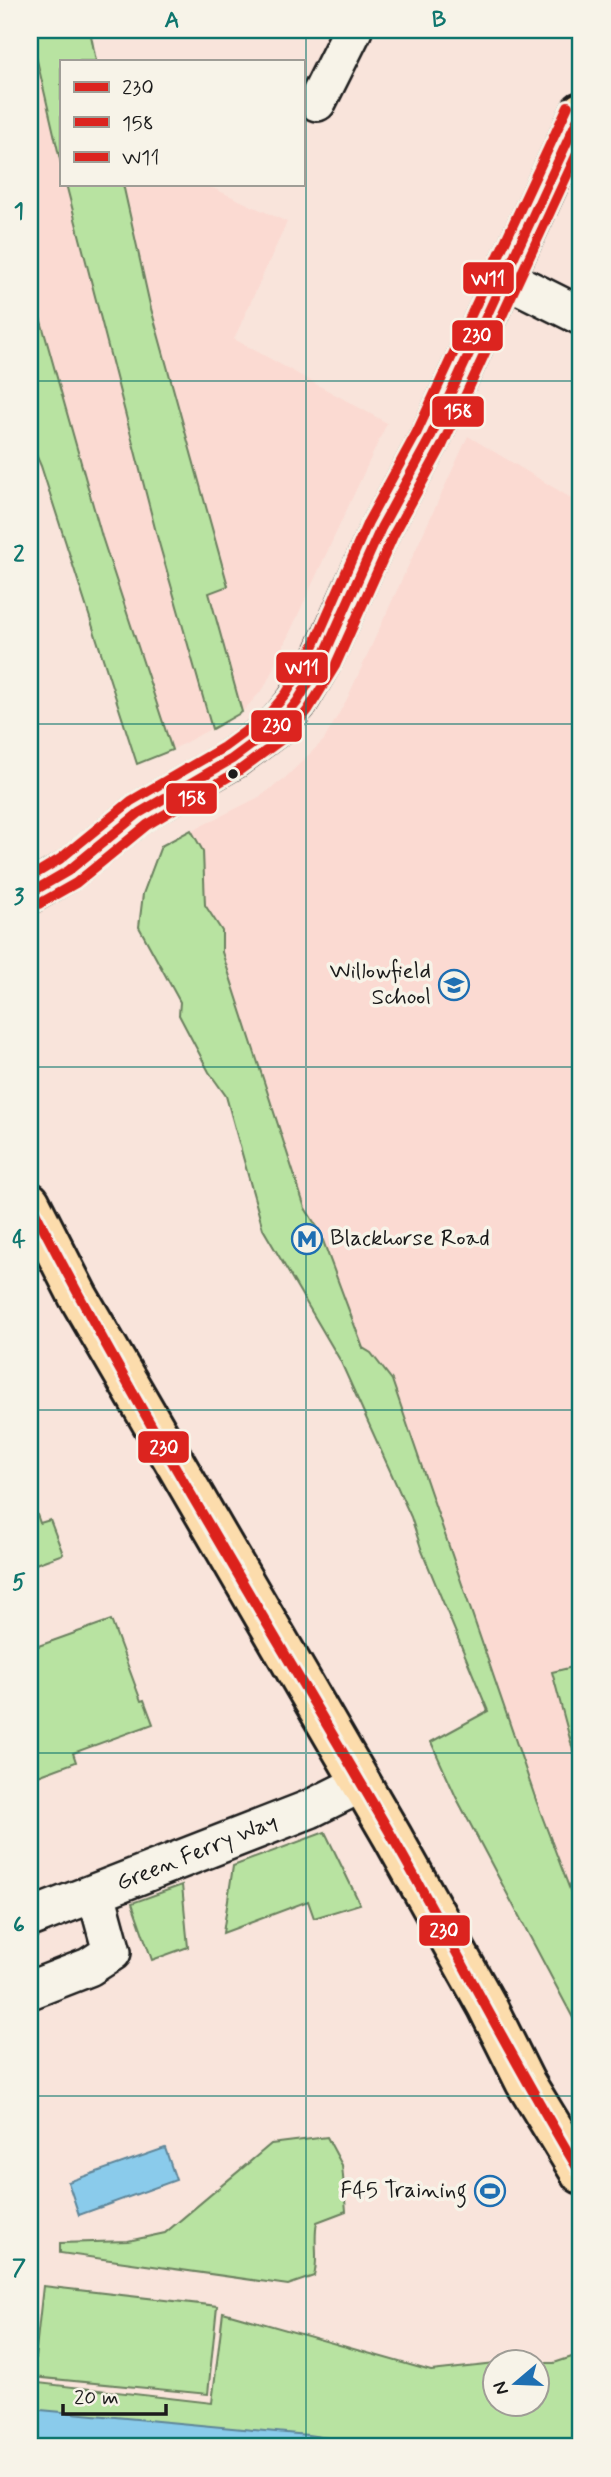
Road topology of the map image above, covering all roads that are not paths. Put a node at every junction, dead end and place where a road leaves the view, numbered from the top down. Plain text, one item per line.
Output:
1 (353, 30) edge
2 (317, 102) dead end
3 (581, 111) edge
4 (503, 277) junction
5 (581, 316) edge
6 (30, 893) edge
7 (30, 1202) edge
8 (362, 1783) junction
9 (96, 1893) junction
10 (30, 1918) edge
11 (30, 1990) edge
12 (581, 2175) edge

1 - 2 street
3 - 4 main road
4 - 5 street
4 - 6 main road
7 - 8 main road
8 - 9 street, Green Ferry Way
8 - 12 main road
9 - 10 street, Green Ferry Way
9 - 11 street

